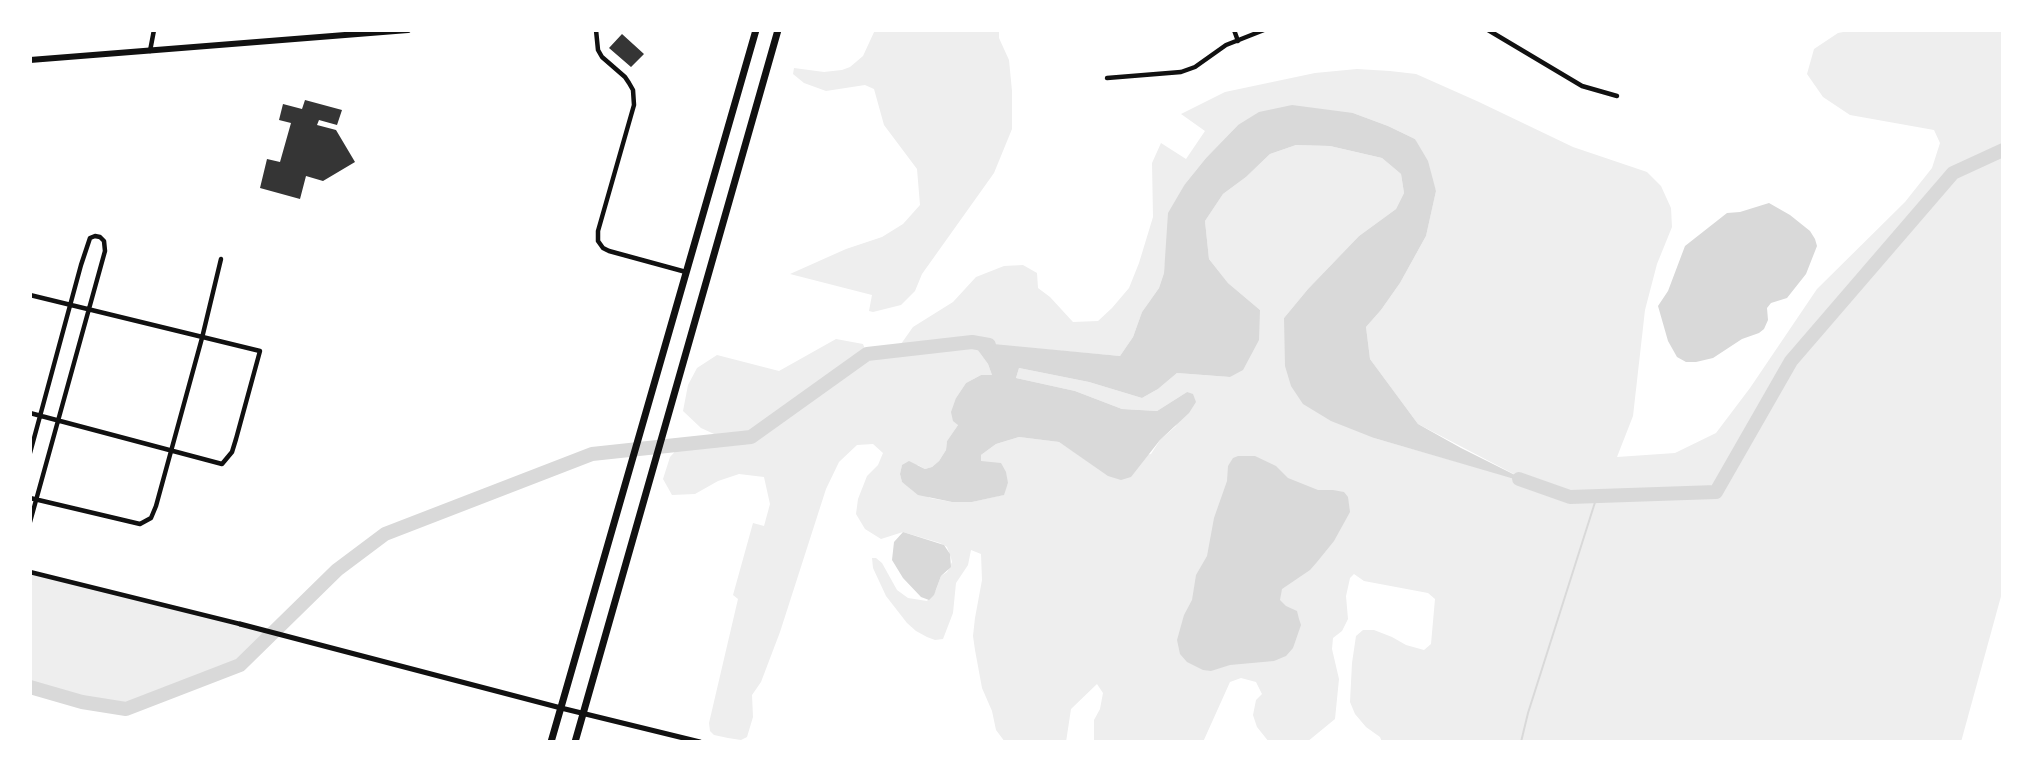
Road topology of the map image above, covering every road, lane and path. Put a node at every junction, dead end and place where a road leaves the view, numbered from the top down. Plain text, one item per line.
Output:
1 (154, 30) edge
2 (408, 30) edge
3 (596, 30) edge
4 (756, 30) edge
5 (778, 30) edge
6 (1234, 30) edge
7 (1247, 30) edge
8 (1264, 30) edge
9 (1488, 30) edge
10 (1250, 36) junction
11 (1238, 41) junction
12 (150, 51) junction
13 (30, 60) edge
14 (1107, 78) dead end
15 (1617, 96) dead end
16 (221, 259) dead end
17 (686, 272) junction
18 (30, 295) edge
19 (71, 305) junction
20 (88, 310) junction
21 (202, 338) junction
22 (30, 413) edge
23 (40, 416) junction
24 (57, 420) junction
25 (171, 450) junction
26 (30, 453) edge
27 (33, 499) edge
28 (30, 522) edge
29 (30, 572) edge
30 (240, 624) joint
31 (561, 708) junction
32 (584, 714) junction
33 (551, 742) edge
34 (575, 742) edge
35 (699, 742) edge

1 - 12 street
2 - 12 main road
3 - 17 street
4 - 17 main road
5 - 32 main road
6 - 11 street
7 - 10 street
8 - 10 street
9 - 15 street
10 - 11 street
11 - 14 street
12 - 13 main road
16 - 21 street
17 - 31 main road
18 - 19 street
19 - 20 street
19 - 20 street
19 - 23 street
20 - 21 street
20 - 24 street
21 - 25 street
21 - 25 street
22 - 23 street
23 - 24 street
23 - 26 street
24 - 25 street
24 - 27 street
25 - 27 street
27 - 28 street
29 - 30 street
30 - 31 street
31 - 32 street
31 - 33 main road
32 - 34 main road
32 - 35 street

